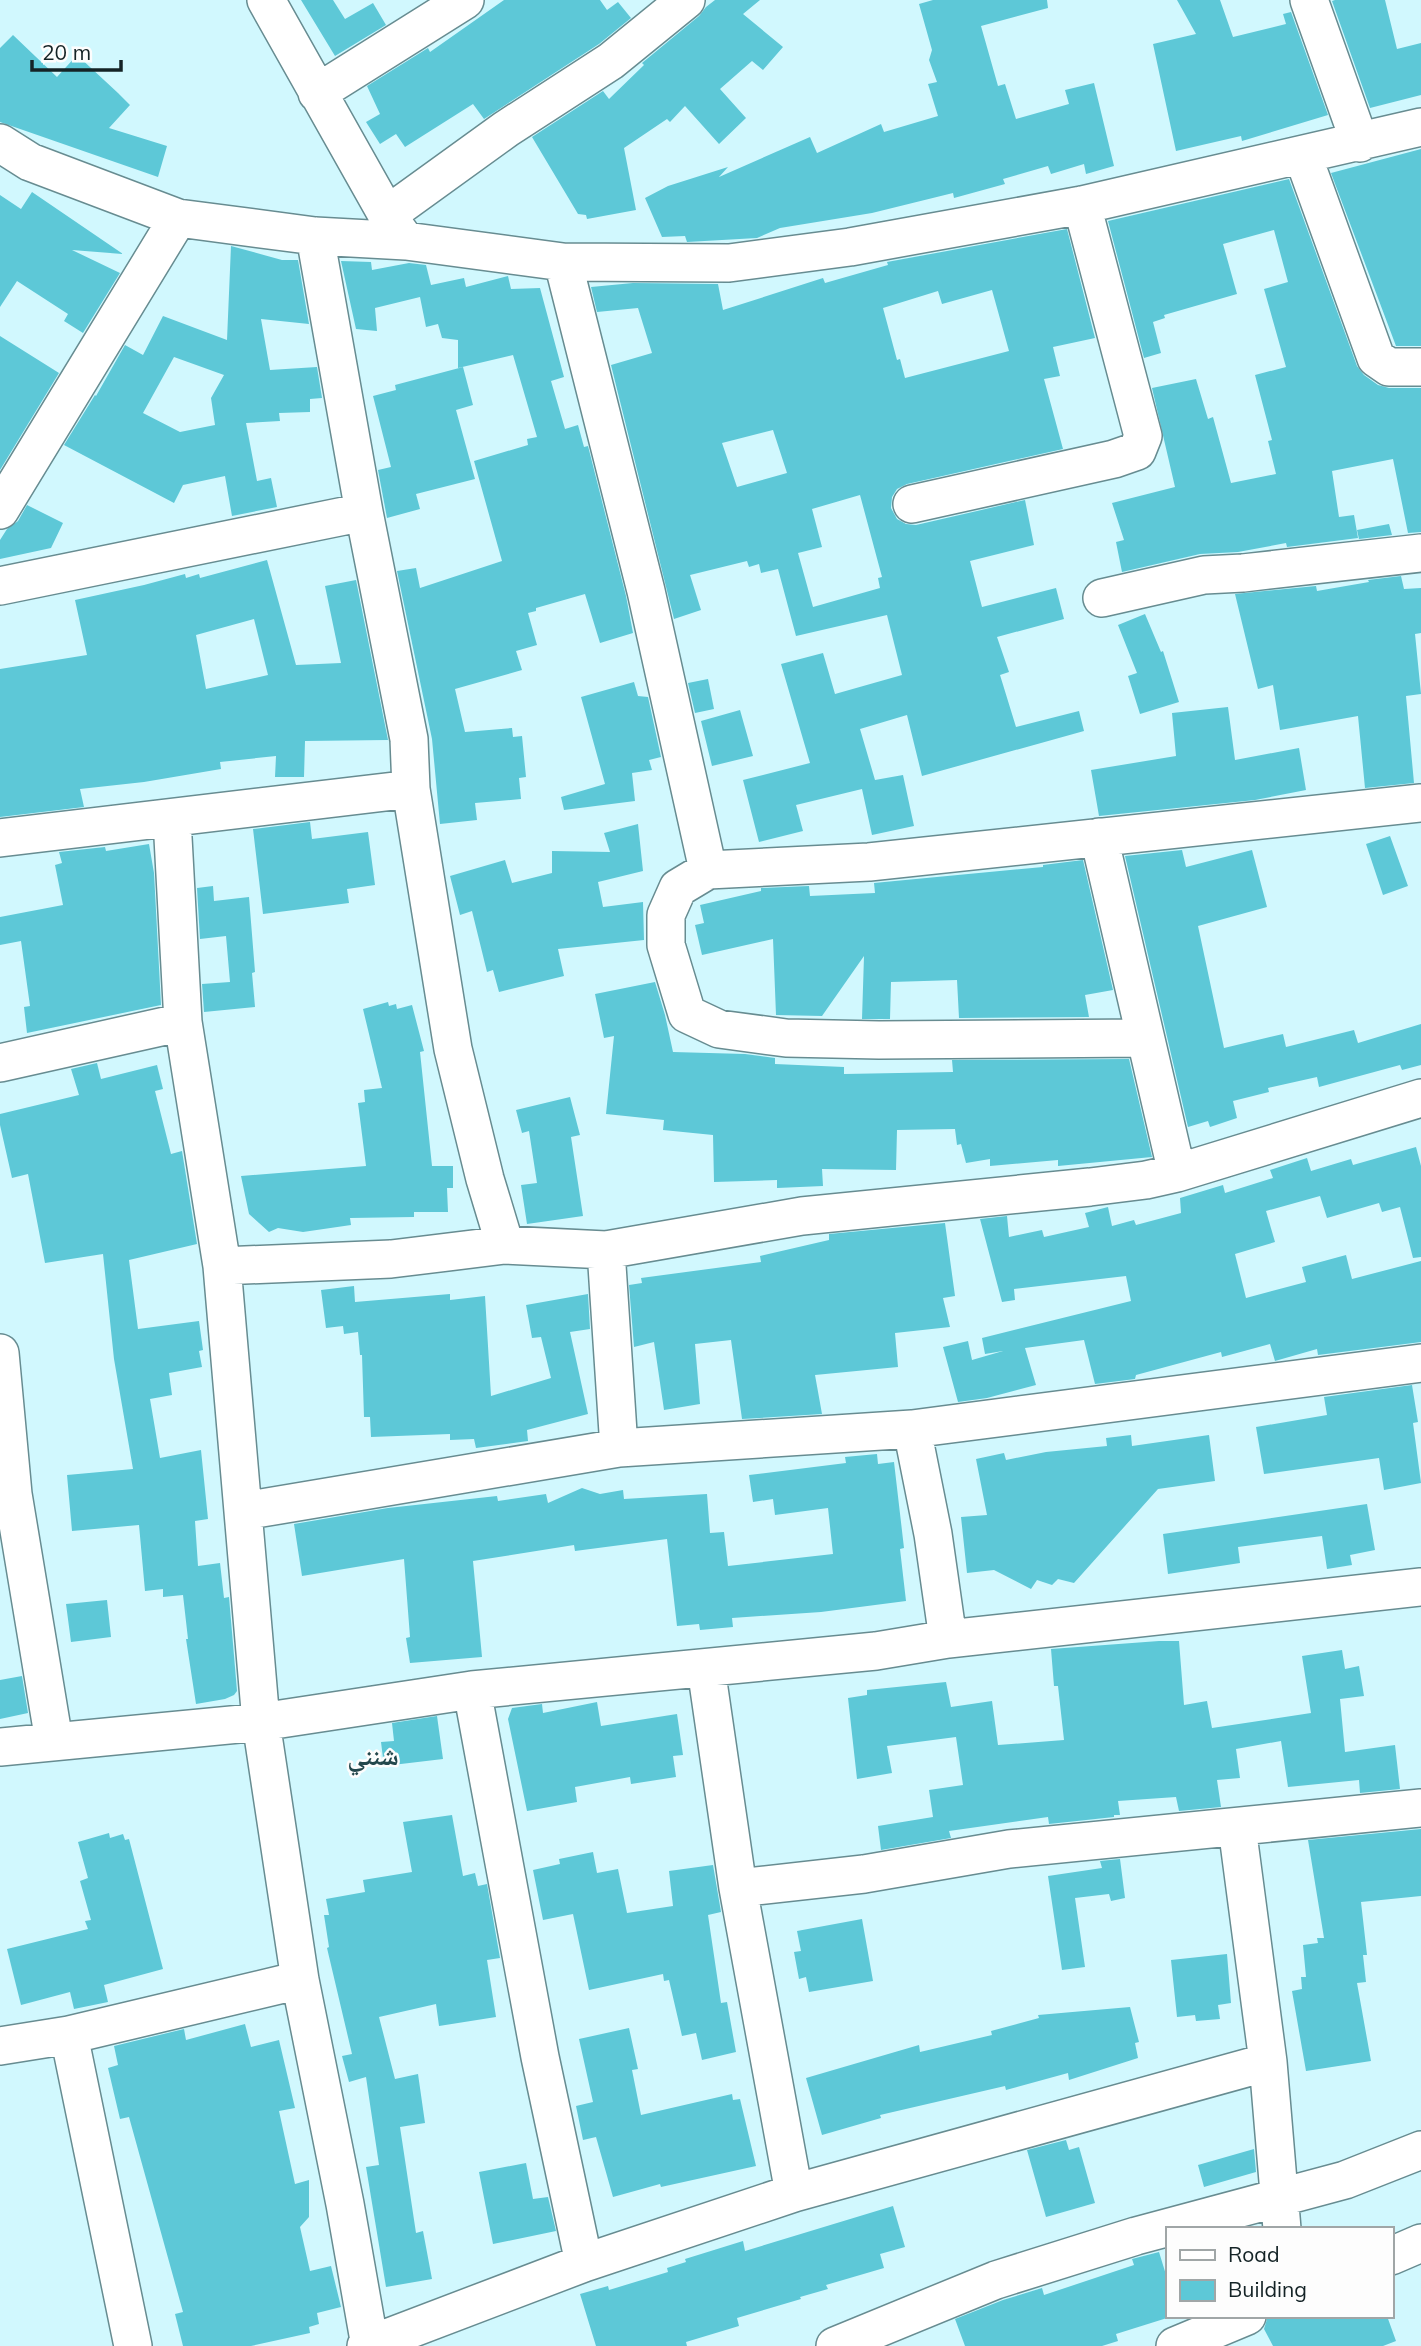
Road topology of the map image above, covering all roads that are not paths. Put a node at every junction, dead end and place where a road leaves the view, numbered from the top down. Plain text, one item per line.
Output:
1 (267, 0) edge
2 (465, 0) edge
3 (685, 0) edge
4 (1309, 0) edge
5 (317, 93) junction
6 (1421, 127) edge
7 (1360, 142) junction
8 (0, 143) edge
9 (1303, 156) junction
10 (1082, 205) junction
11 (178, 218) junction
12 (396, 228) junction
13 (314, 236) junction
14 (563, 262) junction
15 (1421, 368) edge
16 (912, 503) dead end
17 (0, 510) edge
18 (364, 512) junction
19 (1421, 553) edge
20 (0, 586) edge
21 (1102, 598) dead end
22 (411, 789) junction
23 (1421, 803) edge
24 (172, 819) junction
25 (1098, 837) junction
26 (0, 838) edge
27 (708, 870) junction
28 (183, 1022) junction
29 (1145, 1038) junction
30 (0, 1063) edge
31 (1421, 1098) edge
32 (1177, 1173) junction
33 (505, 1245) junction
34 (606, 1250) junction
35 (222, 1266) junction
36 (0, 1353) edge
37 (1421, 1363) edge
38 (912, 1429) junction
39 (620, 1448) junction
40 (243, 1511) junction
41 (1421, 1587) edge
42 (948, 1639) junction
43 (705, 1668) junction
44 (472, 1690) junction
45 (261, 1722) junction
46 (54, 1741) junction
47 (0, 1747) edge
48 (1421, 1808) edge
49 (1237, 1827) junction
50 (738, 1888) junction
51 (300, 1980) junction
52 (69, 2035) junction
53 (0, 2046) edge
54 (1268, 2062) junction
55 (1421, 2150) edge
56 (794, 2193) junction
57 (1281, 2214) edge
58 (1195, 2227) edge
59 (1166, 2231) edge
60 (1421, 2243) edge
61 (1393, 2255) edge
62 (584, 2263) junction
63 (1242, 2318) edge
64 (369, 2345) edge
65 (133, 2346) edge
66 (835, 2346) edge
67 (1175, 2346) edge

1 - 5 street
2 - 5 street
3 - 12 street
4 - 7 street
5 - 12 street
6 - 7 street
7 - 9 street
8 - 11 street
9 - 10 street
9 - 15 street
10 - 14 street
10 - 16 street
11 - 13 street
11 - 17 street
12 - 13 street
12 - 14 street
13 - 18 street
14 - 27 street
18 - 20 street
18 - 22 street
19 - 21 street
22 - 24 street
22 - 33 street
23 - 25 street
24 - 26 street
24 - 28 street
25 - 27 street
25 - 29 street
27 - 29 street
28 - 30 street
28 - 35 street
29 - 32 street
31 - 32 street
32 - 34 street
33 - 34 street
33 - 35 street
34 - 39 street
35 - 40 street
36 - 46 street
37 - 38 street
38 - 39 street
38 - 42 street
39 - 40 street
40 - 45 street
41 - 42 street
42 - 43 street
43 - 44 street
43 - 50 street
44 - 45 street
44 - 62 street
45 - 46 street
45 - 51 street
46 - 47 street
48 - 49 street
49 - 50 street
49 - 54 street
50 - 56 street
51 - 52 street
51 - 64 street
52 - 53 street
52 - 65 street
54 - 56 street
54 - 57 street
55 - 57 street
56 - 62 street
57 - 58 street
59 - 66 street
60 - 61 street
62 - 64 street
63 - 67 street

